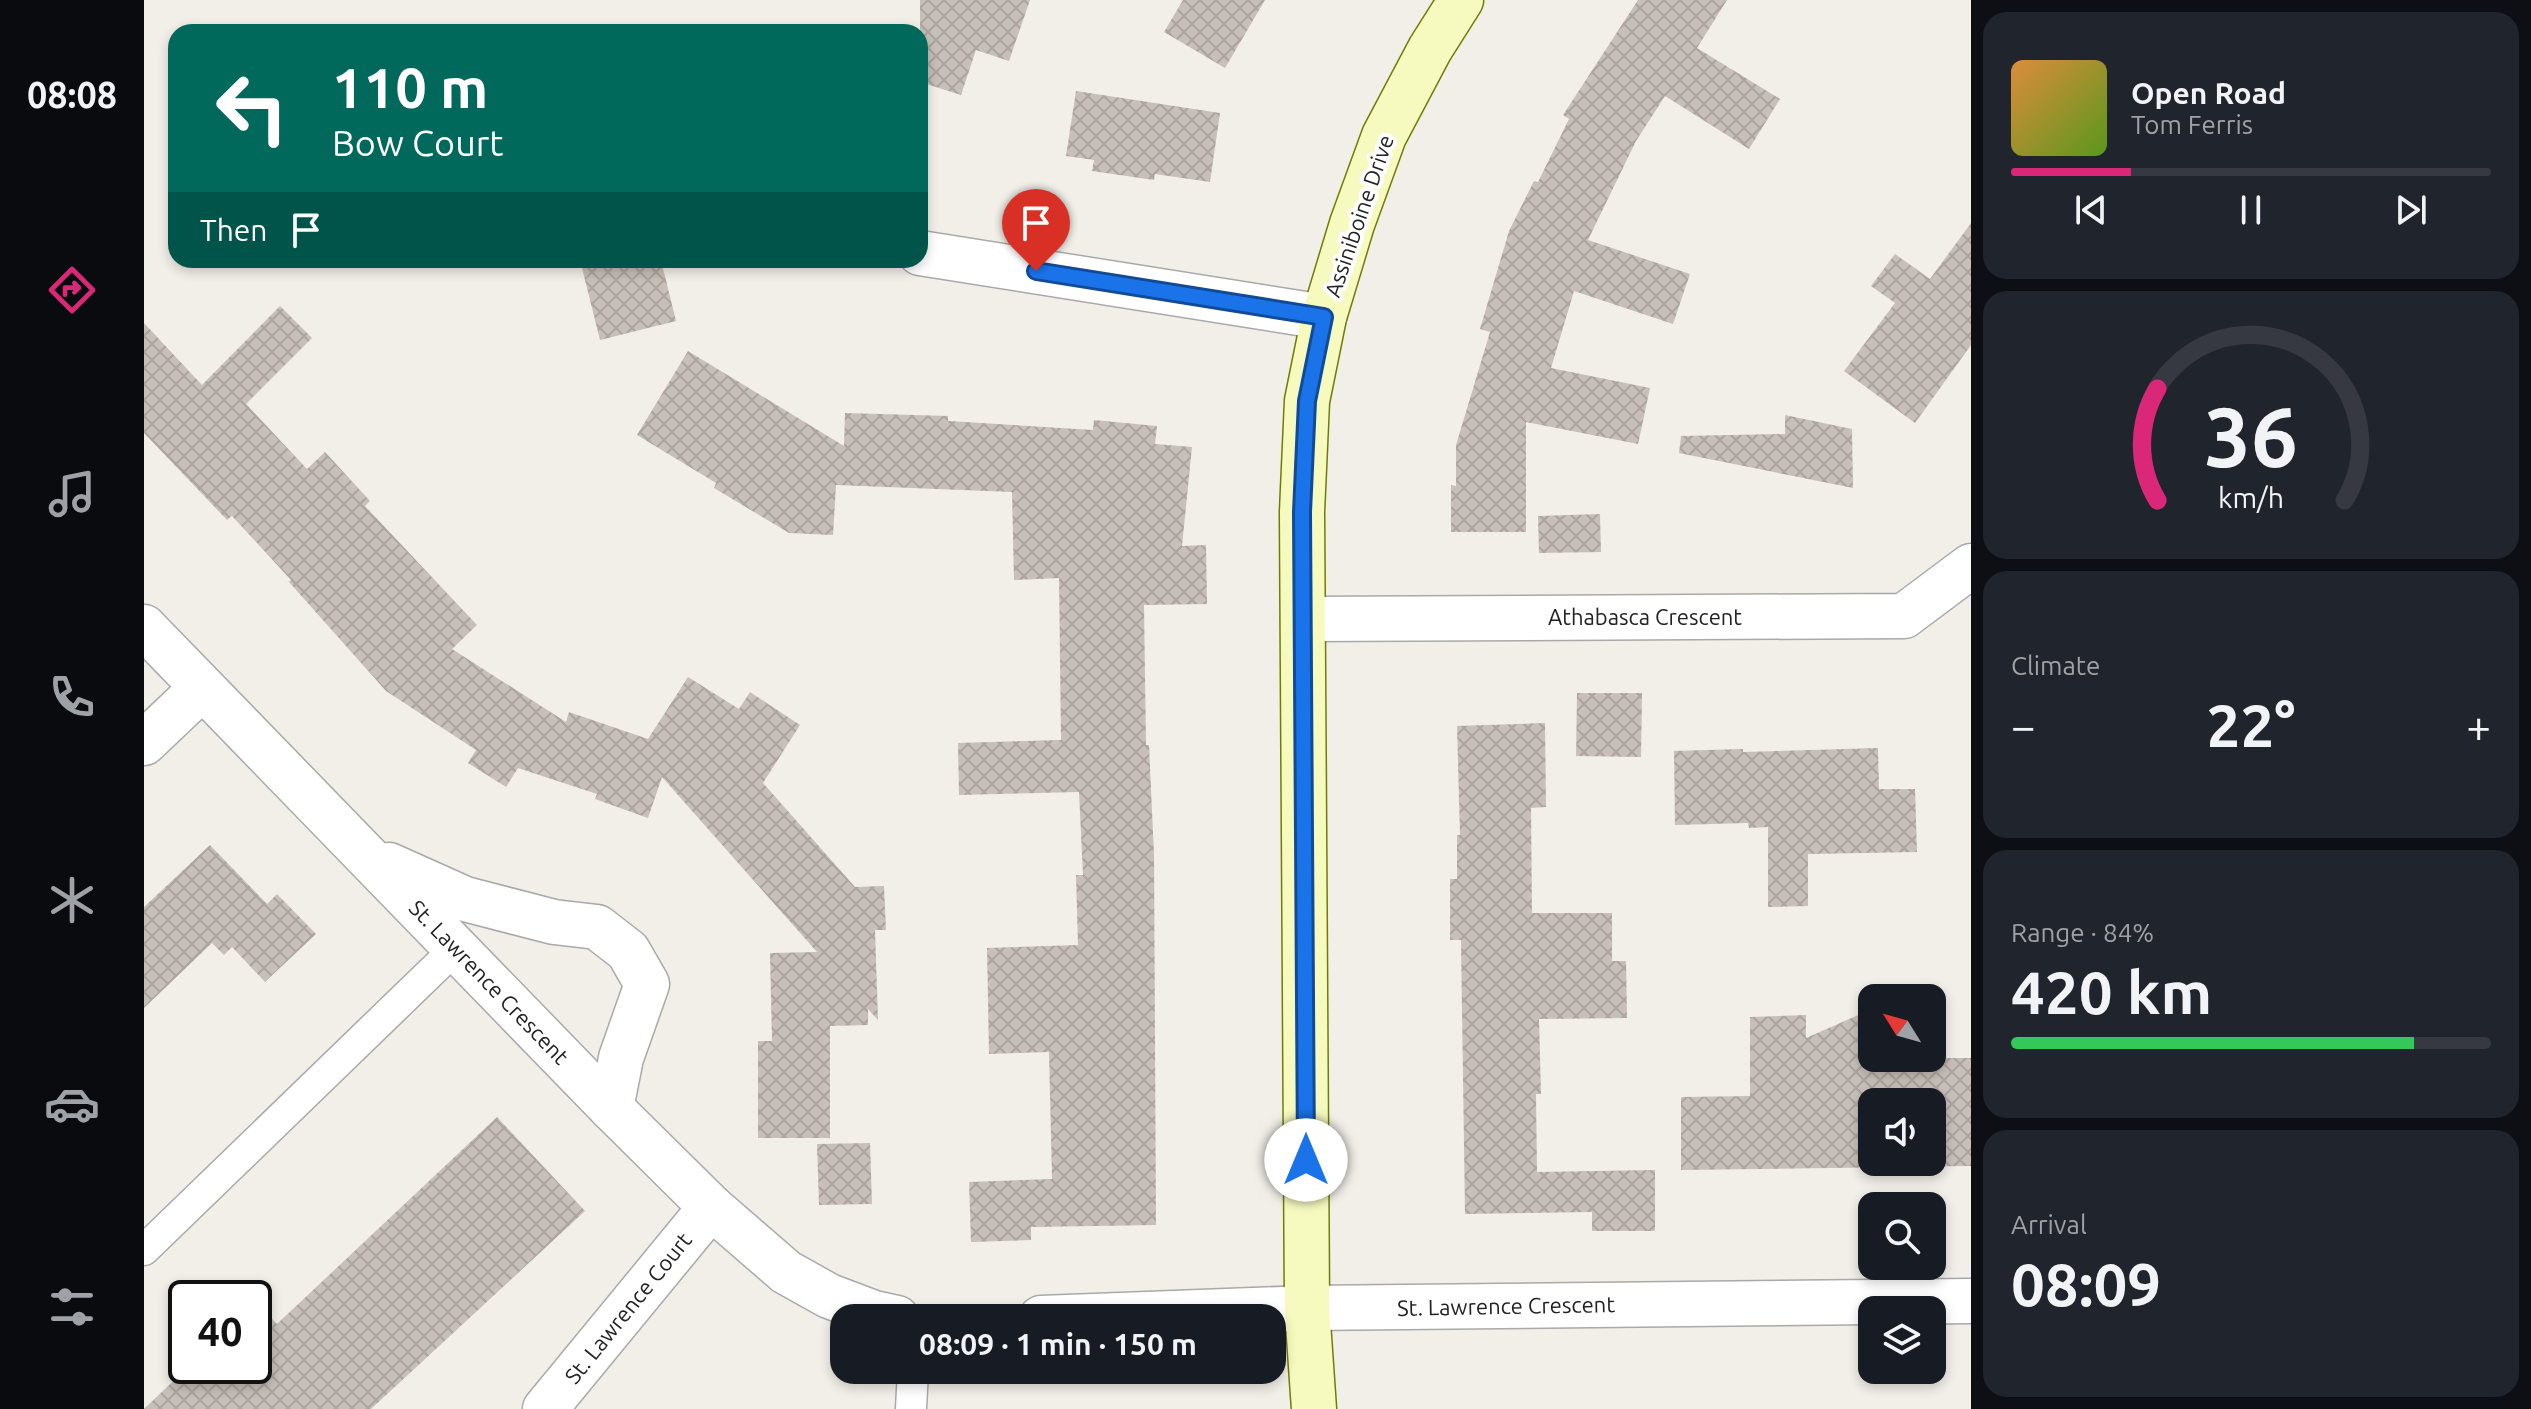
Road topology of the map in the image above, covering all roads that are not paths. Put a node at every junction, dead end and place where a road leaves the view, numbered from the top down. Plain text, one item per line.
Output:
1 (1461, 0) edge
2 (928, 254) edge
3 (1324, 317) junction
4 (1971, 566) edge
5 (1303, 619) junction
6 (144, 627) edge
7 (202, 688) junction
8 (144, 743) edge
9 (368, 856) junction
10 (456, 948) junction
11 (611, 1108) junction
12 (711, 1207) junction
13 (144, 1250) edge
14 (1971, 1301) edge
15 (850, 1304) edge
16 (1307, 1308) junction
17 (1286, 1309) edge
18 (912, 1384) edge
19 (545, 1409) edge
20 (911, 1409) edge
21 (1314, 1409) edge

1 - 3 street, Assiniboine Drive
2 - 3 street
3 - 5 street, Assiniboine Drive
4 - 5 street, Athabasca Crescent
5 - 16 street, Assiniboine Drive
6 - 7 street, St. Lawrence Crescent
7 - 8 street
7 - 9 street, St. Lawrence Crescent
9 - 10 street, St. Lawrence Crescent
9 - 11 street, St. Lawrence Crescent
10 - 11 street, St. Lawrence Crescent
10 - 13 lane
11 - 12 street, St. Lawrence Crescent
12 - 15 street, St. Lawrence Crescent
12 - 19 street, St. Lawrence Court
14 - 16 street, St. Lawrence Crescent
16 - 17 street, St. Lawrence Crescent
16 - 21 street, Assiniboine Drive
18 - 20 lane

